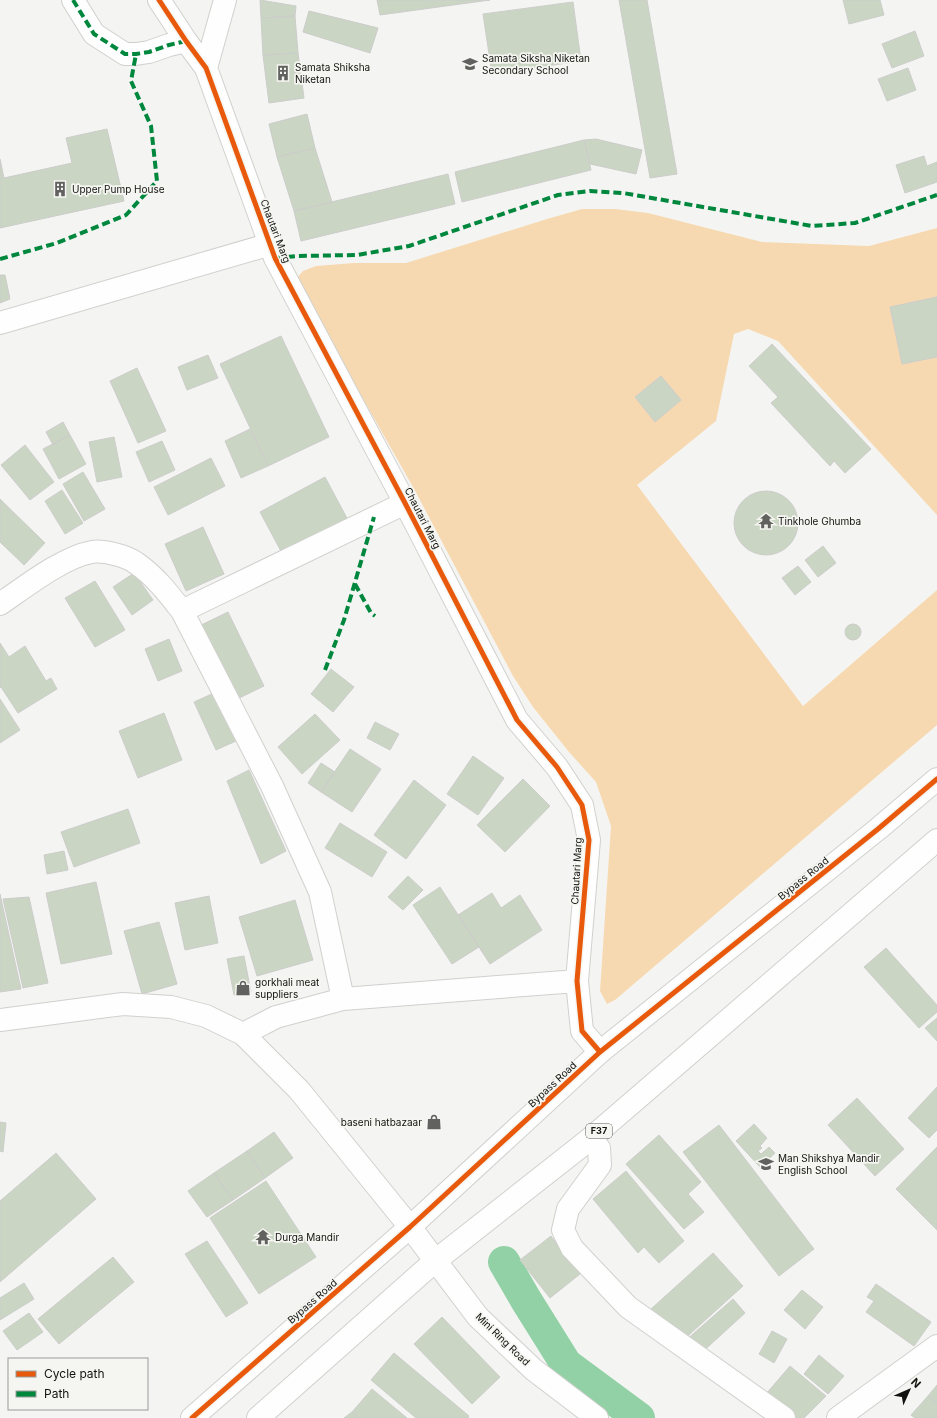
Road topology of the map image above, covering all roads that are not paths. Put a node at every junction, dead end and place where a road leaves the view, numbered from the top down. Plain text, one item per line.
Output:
1 (73, 0) edge
2 (159, 0) edge
3 (225, 0) edge
4 (177, 43) junction
5 (206, 68) junction
6 (271, 244) junction
7 (0, 323) edge
8 (405, 502) junction
9 (0, 604) edge
10 (182, 611) junction
11 (937, 779) edge
12 (937, 840) edge
13 (577, 981) junction
14 (343, 999) junction
15 (0, 1020) edge
16 (243, 1034) junction
17 (600, 1052) junction
18 (590, 1140) junction
19 (410, 1227) junction
20 (435, 1261) junction
21 (937, 1346) edge
22 (192, 1418) edge
23 (258, 1418) edge
24 (596, 1418) edge
25 (784, 1418) edge
26 (838, 1418) edge

1 - 4 main road
2 - 4 main road, Chautari Marg
3 - 5 main road
4 - 5 main road, Chautari Marg
5 - 6 main road, Chautari Marg
6 - 7 main road
6 - 8 main road, Chautari Marg
8 - 10 main road
8 - 13 main road, Chautari Marg
9 - 10 main road
10 - 14 main road
11 - 17 main road, Bypass Road
12 - 18 main road, F37
13 - 14 main road
13 - 17 main road, Chautari Marg
14 - 16 main road
15 - 16 main road, Mini Ring Road
16 - 19 main road, Mini Ring Road
17 - 19 main road, Bypass Road
18 - 20 main road, F37
18 - 25 main road
19 - 20 main road, Mini Ring Road
19 - 22 main road, Bypass Road
20 - 23 main road, F37
20 - 24 main road, Mini Ring Road
21 - 26 main road

